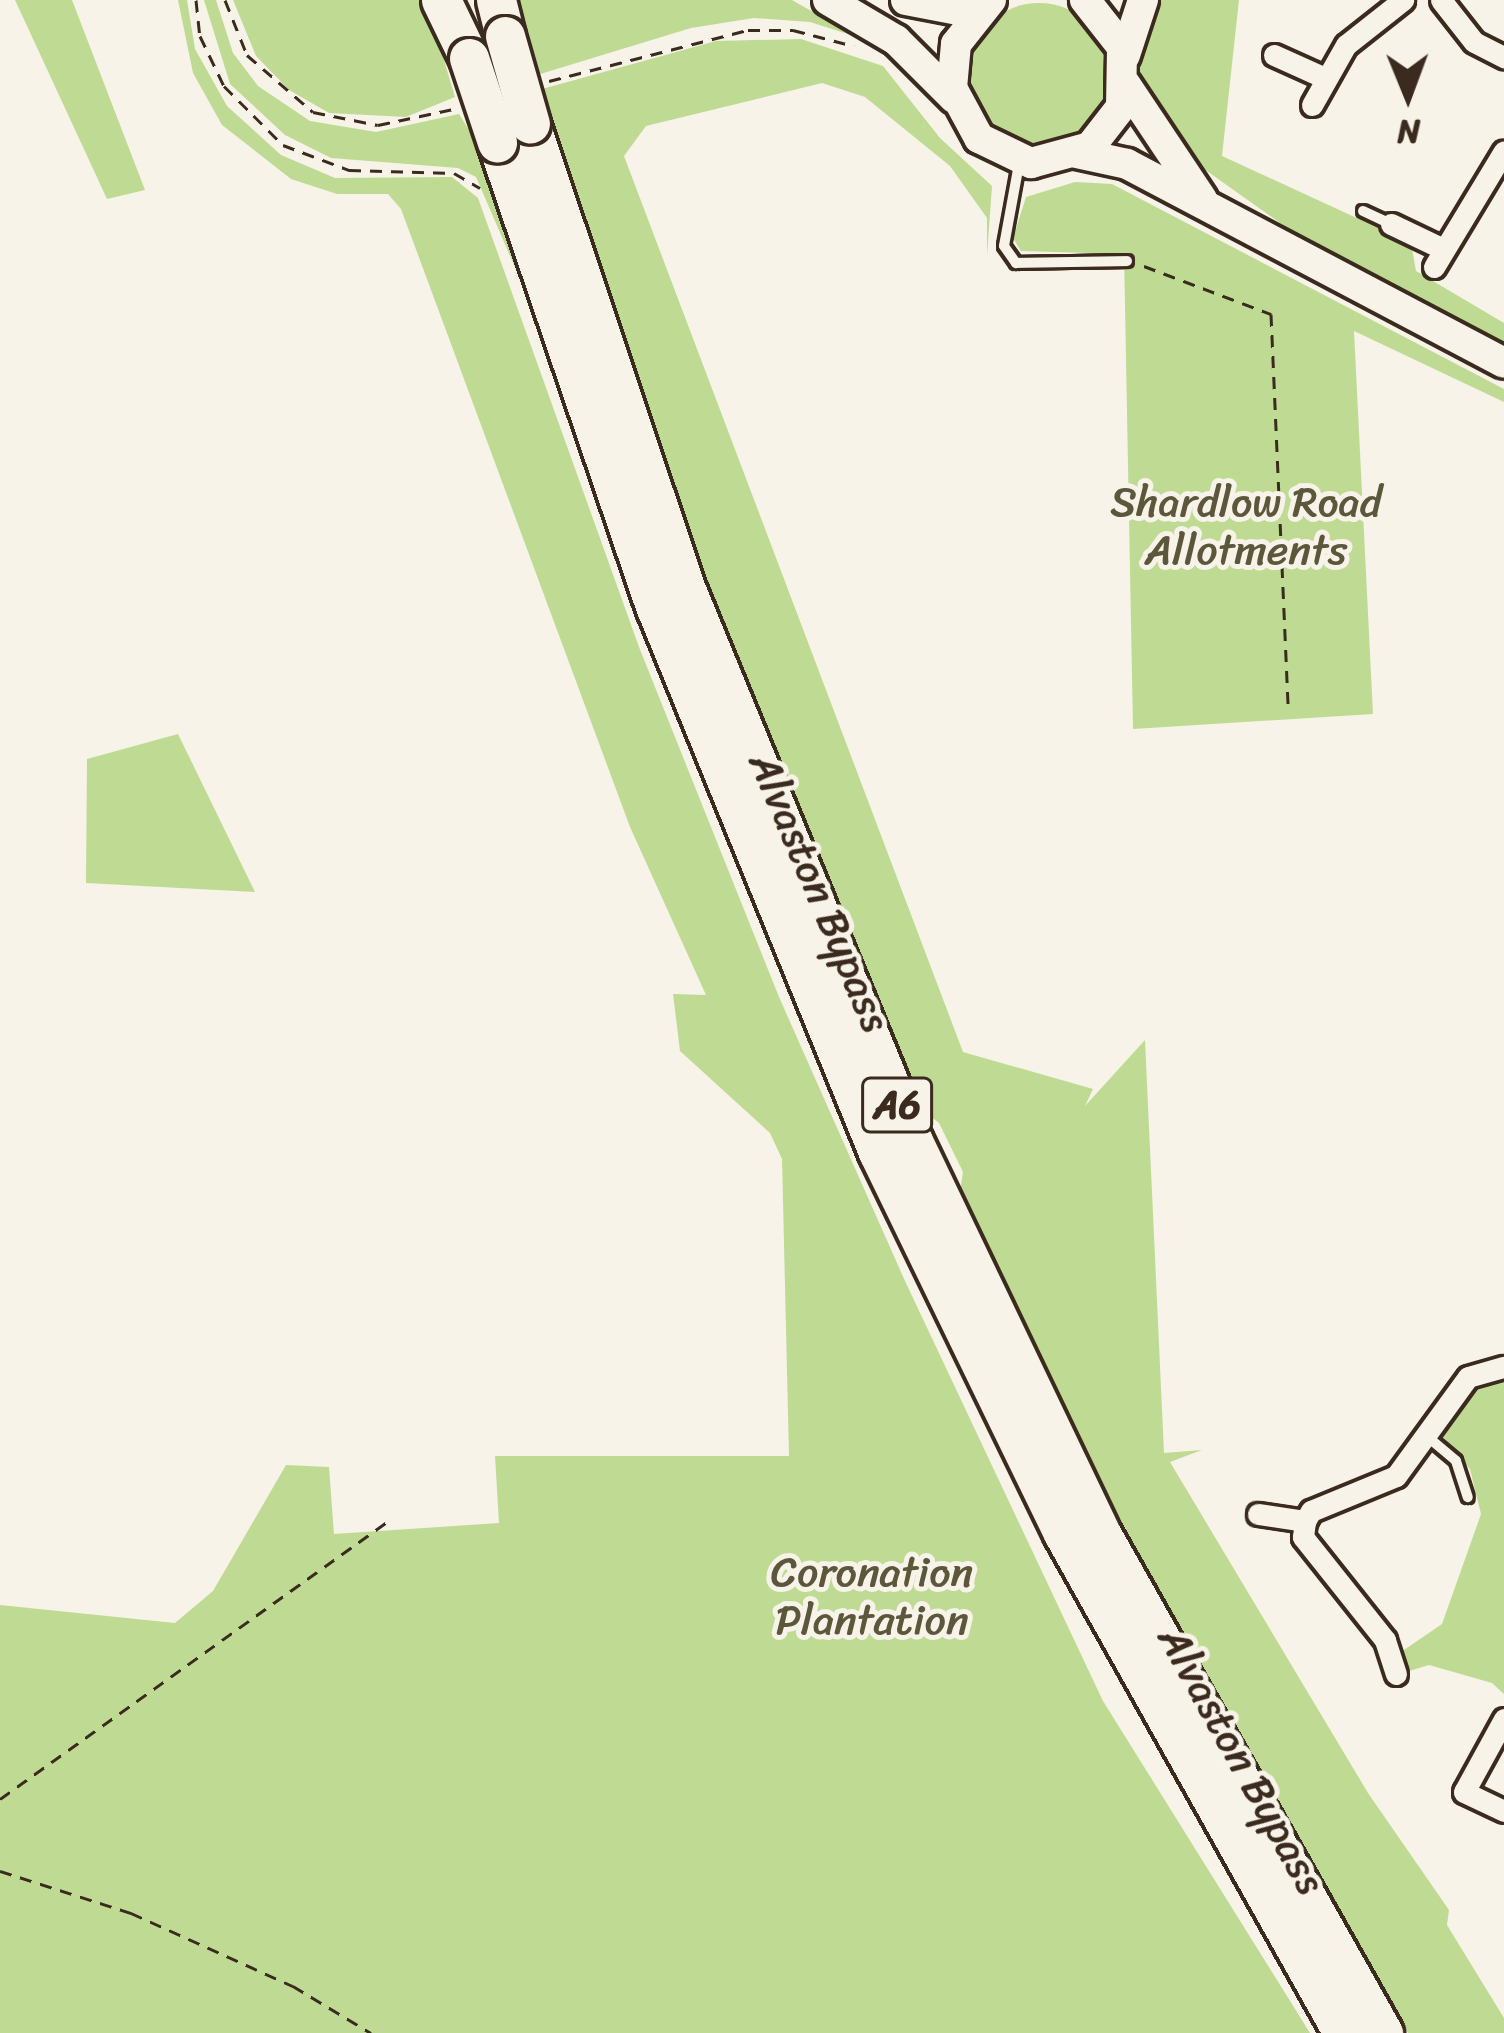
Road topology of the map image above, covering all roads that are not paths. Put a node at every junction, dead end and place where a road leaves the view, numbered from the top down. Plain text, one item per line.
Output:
1 (441, 0) edge
2 (828, 0) edge
3 (906, 0) edge
4 (1085, 0) edge
5 (1143, 0) edge
6 (1403, 0) edge
7 (1441, 0) edge
8 (982, 7) edge
9 (500, 18) edge
10 (1274, 55) dead end
11 (1504, 57) edge
12 (1125, 70) junction
13 (1325, 78) junction
14 (955, 98) junction
15 (1312, 105) dead end
16 (513, 133) junction
17 (1504, 151) edge
18 (1077, 153) junction
19 (1019, 160) junction
20 (1205, 204) junction
21 (1363, 211) dead end
22 (1391, 224) joint
23 (1127, 261) road end
24 (1504, 363) edge
25 (1504, 1367) edge
26 (1429, 1438) junction
27 (1468, 1497) dead end
28 (1258, 1514) dead end
29 (1305, 1521) junction
30 (1396, 1674) dead end
31 (1504, 1719) edge
32 (1504, 1811) edge
33 (1343, 2033) edge
34 (1383, 2033) edge

1 - 16 highway, Alvaston Bypass / A6, bridge
2 - 14 street
3 - 8 street
4 - 12 street
5 - 12 street
6 - 13 street
7 - 11 street
8 - 14 street
9 - 16 highway, Alvaston Bypass / A6, bridge
10 - 13 street
12 - 18 street
12 - 20 street
13 - 15 street
14 - 19 street
16 - 33 highway, Alvaston Bypass / A6
16 - 34 highway, Alvaston Bypass / A6
17 - 22 street
18 - 19 street
18 - 20 street
19 - 23 lane
20 - 24 street
21 - 22 lane
25 - 26 street
26 - 27 lane
26 - 29 street
28 - 29 street
29 - 30 street
31 - 32 street

